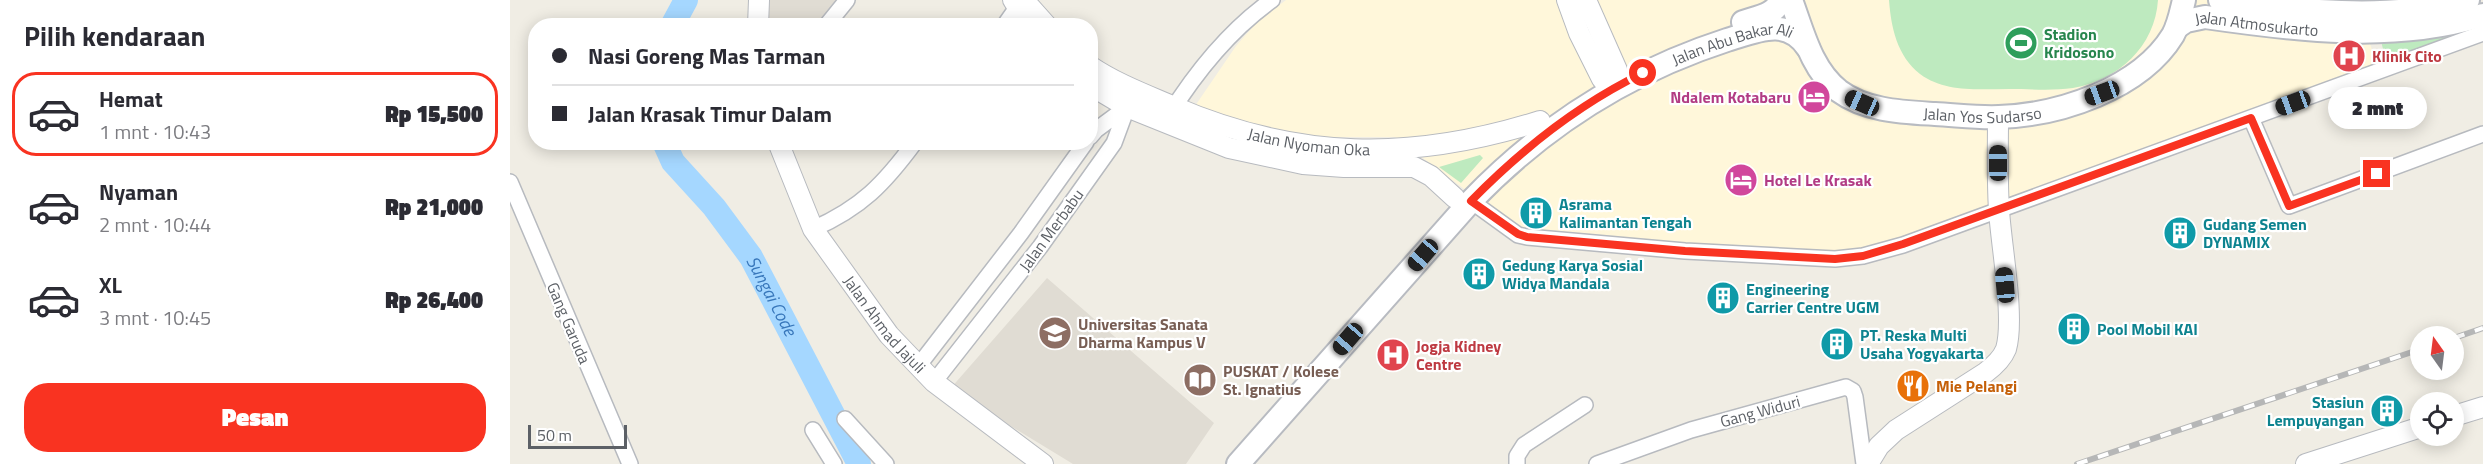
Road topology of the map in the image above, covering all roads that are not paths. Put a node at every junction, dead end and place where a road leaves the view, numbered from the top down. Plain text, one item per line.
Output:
1 (759, 0) edge
2 (847, 0) edge
3 (1272, 0) edge
4 (1567, 0) edge
5 (1586, 0) edge
6 (1781, 0) edge
7 (1791, 0) edge
8 (2184, 0) edge
9 (2220, 0) edge
10 (1016, 2) edge
11 (2478, 16) edge
12 (758, 18) edge
13 (832, 18) edge
14 (1008, 18) edge
15 (1020, 18) edge
16 (1039, 18) edge
17 (2331, 21) junction
18 (2177, 27) junction
19 (1808, 48) junction
20 (1098, 72) edge
21 (1610, 75) junction
22 (1098, 88) edge
23 (1131, 99) junction
24 (1169, 115) junction
25 (1998, 117) junction
26 (2251, 118) junction
27 (1540, 121) junction
28 (1098, 127) edge
29 (2483, 134) edge
30 (781, 150) edge
31 (908, 150) edge
32 (1080, 150) edge
33 (510, 182) edge
34 (1463, 200) junction
35 (1999, 208) junction
36 (813, 229) junction
37 (1021, 233) junction
38 (1040, 247) junction
39 (918, 365) junction
40 (934, 382) junction
41 (1585, 405) dead end
42 (2483, 407) edge
43 (2464, 413) edge
44 (846, 419) dead end
45 (813, 430) dead end
46 (2410, 431) edge
47 (1614, 461) edge
48 (630, 464) edge
49 (834, 464) edge
50 (886, 464) edge
51 (1043, 464) edge
52 (1220, 464) edge
53 (1238, 464) edge
54 (1517, 464) edge
55 (1597, 464) edge
56 (1866, 464) edge
57 (2306, 464) edge

1 - 12 street
2 - 13 street
3 - 24 street
4 - 21 street
5 - 21 street
6 - 21 main road, Jalan Abu Bakar Ali
7 - 19 main road, Jalan Yos Sudarso
8 - 18 main road, Jalan Yos Sudarso
9 - 17 main road, Jalan Atmosukarto
10 - 14 street
10 - 15 street
10 - 16 street
11 - 17 main road, Jalan Atmosukarto
11 - 26 street
17 - 18 main road, Jalan Atmosukarto
18 - 25 main road, Jalan Yos Sudarso
19 - 25 main road, Jalan Yos Sudarso
19 - 34 main road, Jalan Abu Bakar Ali
20 - 23 street, Jalan Nyoman Oka
21 - 27 main road, Jalan Abu Bakar Ali
22 - 23 street, Jalan Nyoman Oka
23 - 24 street, Jalan Nyoman Oka
23 - 28 street
23 - 38 street, Jalan Merbabu
24 - 27 street, Jalan Nyoman Oka
24 - 34 street, Jalan Nyoman Oka
25 - 35 street
26 - 29 street
26 - 35 street
27 - 34 main road, Jalan Abu Bakar Ali
30 - 36 street, Jalan Ahmad Jajuli
31 - 36 street
32 - 37 street, Jalan Merbabu
33 - 48 street, Gang Garuda
34 - 35 street
34 - 52 main road, Jalan Abu Bakar Ali
34 - 53 main road, Jalan Abu Bakar Ali
35 - 56 street
36 - 39 street, Jalan Ahmad Jajuli
37 - 38 street
37 - 39 street, Jalan Merbabu
38 - 40 street, Jalan Merbabu
39 - 40 street, Jalan Ahmad Jajuli
40 - 51 street, Jalan Ahmad Jajuli
41 - 54 street
42 - 43 street
44 - 50 street
45 - 49 street
46 - 57 street
47 - 55 street, Gang Widuri
47 - 56 street, Gang Widuri

